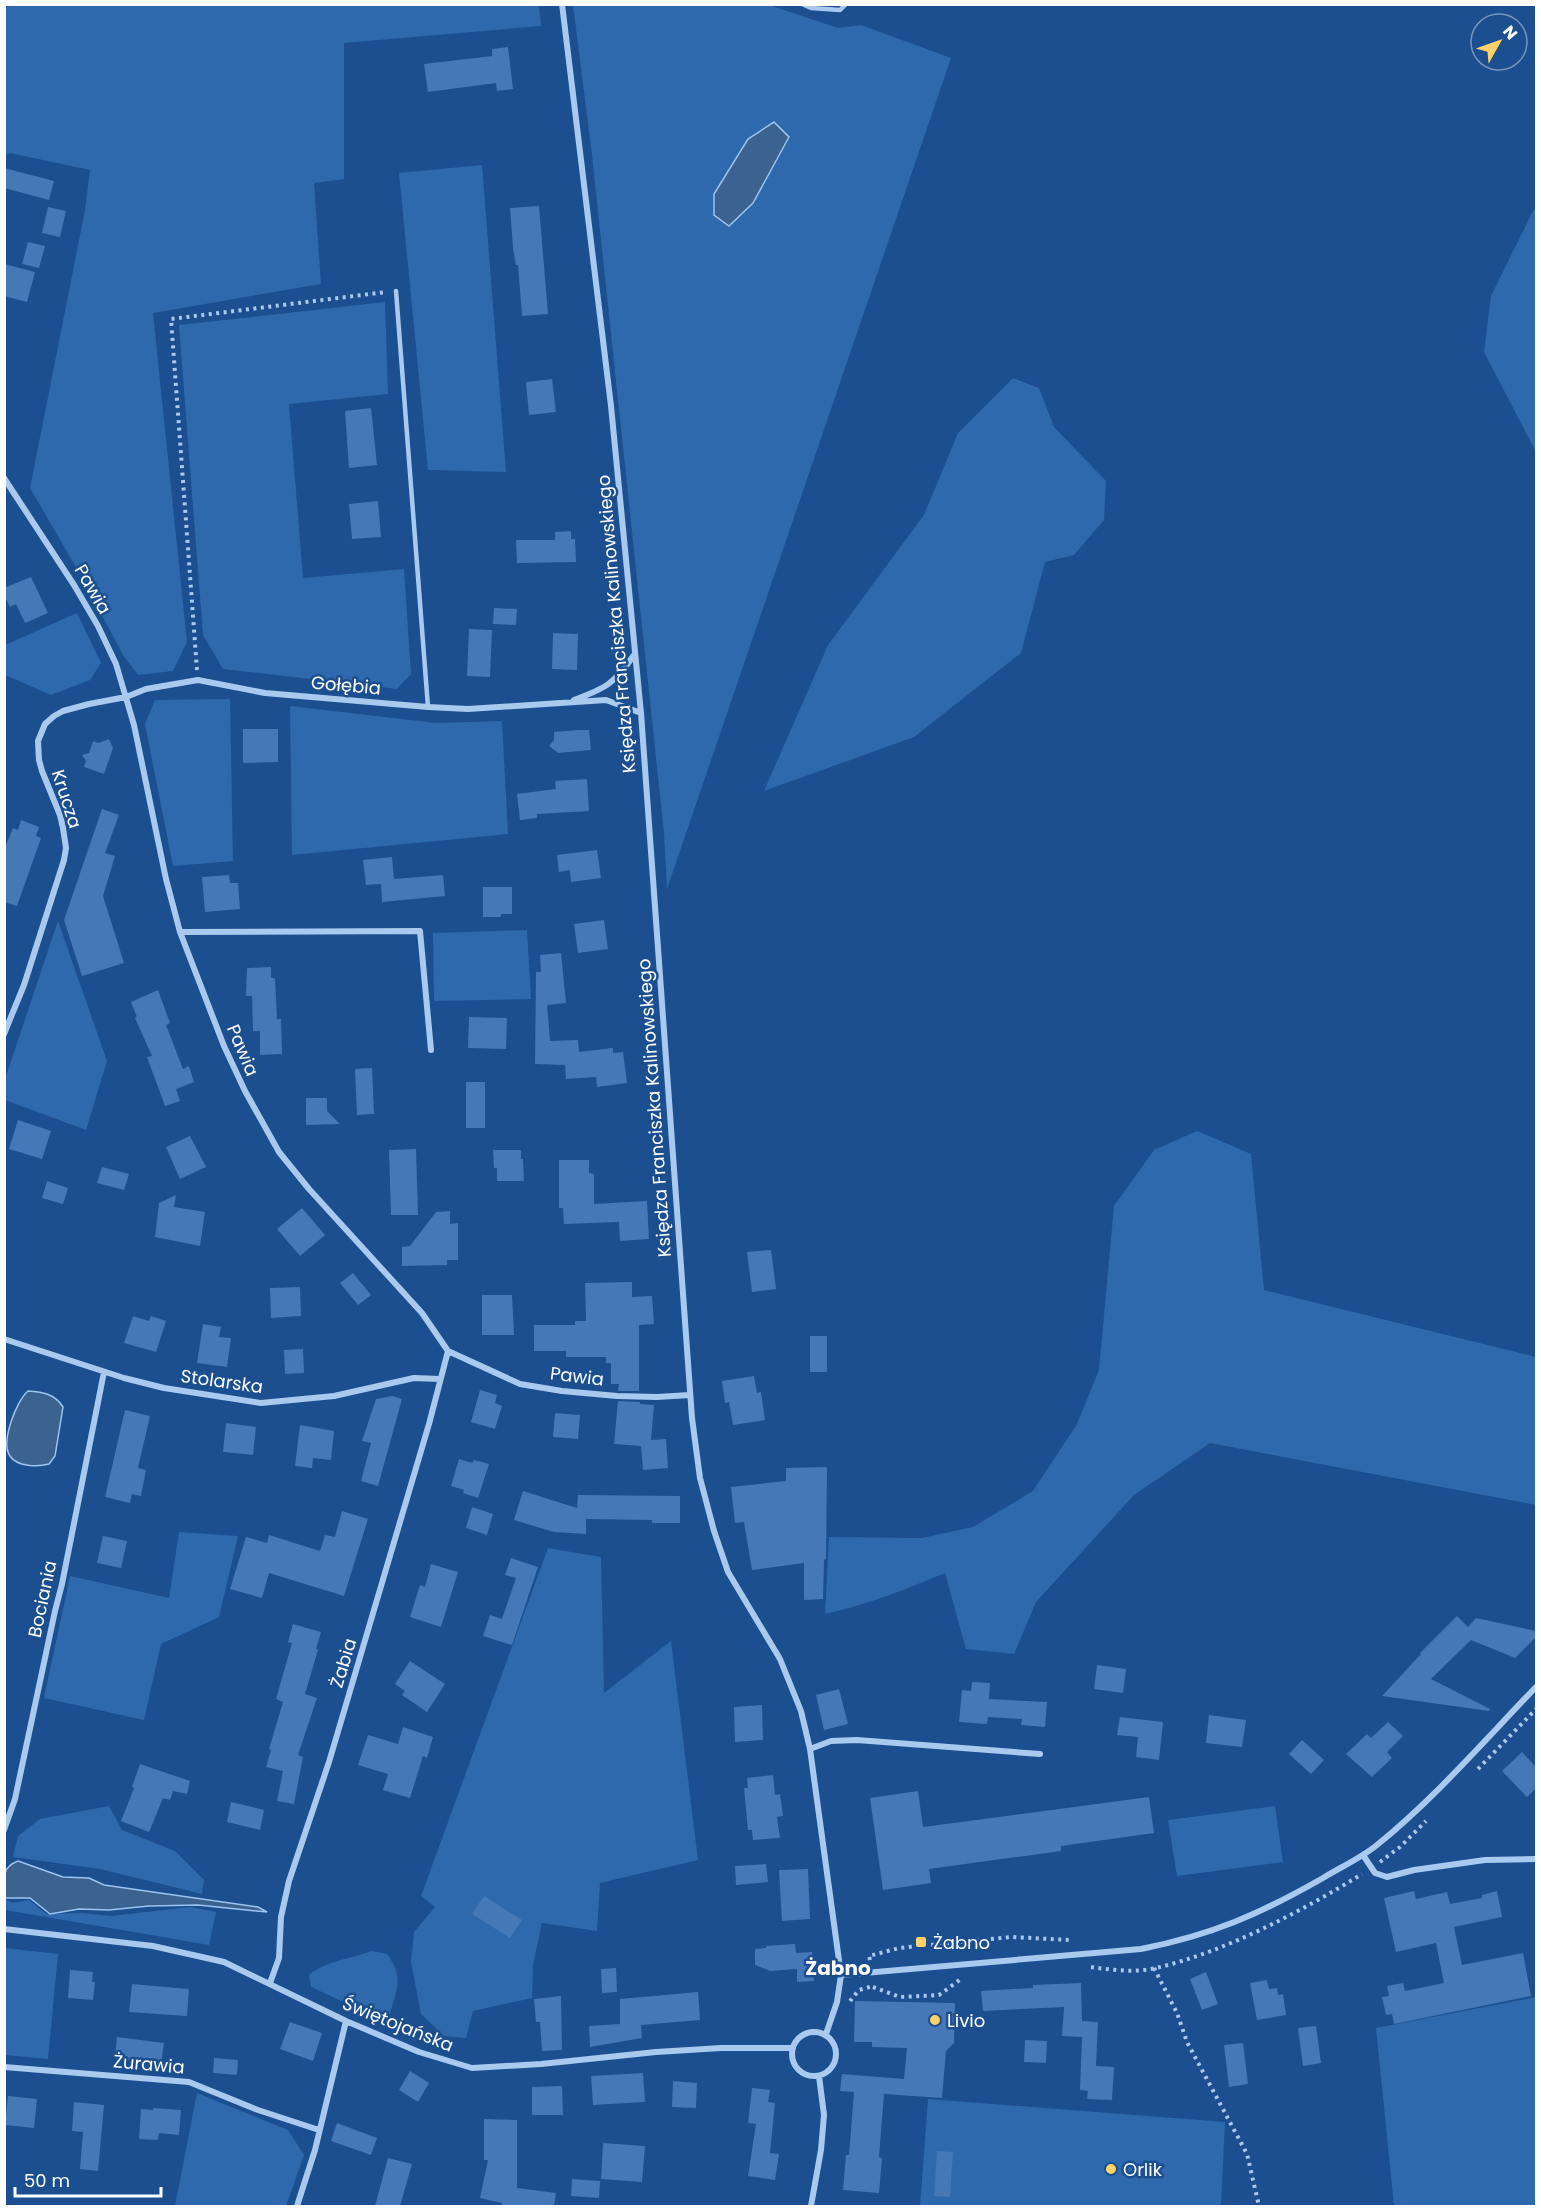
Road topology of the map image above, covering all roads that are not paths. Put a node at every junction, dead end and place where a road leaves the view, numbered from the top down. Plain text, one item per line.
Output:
1 (562, 4) edge
2 (802, 4) edge
3 (846, 4) edge
4 (396, 291) road end
5 (6, 483) edge
6 (634, 655) junction
7 (126, 697) junction
8 (567, 702) junction
9 (428, 707) junction
10 (641, 713) junction
11 (180, 932) junction
12 (4, 1034) edge
13 (431, 1050) dead end
14 (4, 1339) edge
15 (448, 1351) junction
16 (104, 1372) junction
17 (440, 1379) junction
18 (690, 1395) junction
19 (1536, 1687) edge
20 (810, 1749) junction
21 (1040, 1755) dead end
22 (4, 1830) edge
23 (1363, 1855) junction
24 (1536, 1859) edge
25 (4, 1929) edge
26 (841, 1976) junction
27 (270, 1983) junction
28 (346, 2020) junction
29 (826, 2034) junction
30 (793, 2048) junction
31 (4, 2067) edge
32 (819, 2076) junction
33 (319, 2130) junction
34 (297, 2206) edge
35 (811, 2206) edge

1 - 6 street, Księdza Franciszka Kalinowskiego
2 - 3 lane
4 - 9 lane
5 - 7 street, Pawia
6 - 8 street, Gołębia
6 - 10 street, Księdza Franciszka Kalinowskiego
7 - 9 street, Gołębia
7 - 11 street, Pawia
7 - 12 street, Krucza
8 - 9 street, Gołębia
8 - 10 street, Gołębia
10 - 18 street, Księdza Franciszka Kalinowskiego
11 - 13 street
11 - 15 street, Pawia
14 - 16 street, Stolarska
15 - 17 street, Żabia
15 - 18 street, Pawia
16 - 17 street, Stolarska
16 - 22 street, Bociania
17 - 27 street, Żabia
18 - 20 street, Księdza Franciszka Kalinowskiego
19 - 23 street
20 - 21 street
20 - 26 street, Księdza Franciszka Kalinowskiego
23 - 24 street
23 - 26 street
25 - 27 street, Świętojańska
26 - 29 street, Księdza Franciszka Kalinowskiego
27 - 28 street, Świętojańska
28 - 30 street, Świętojańska
28 - 33 street
29 - 30 street
29 - 32 street
30 - 32 street
31 - 33 street, Żurawia
32 - 35 street
33 - 34 street

